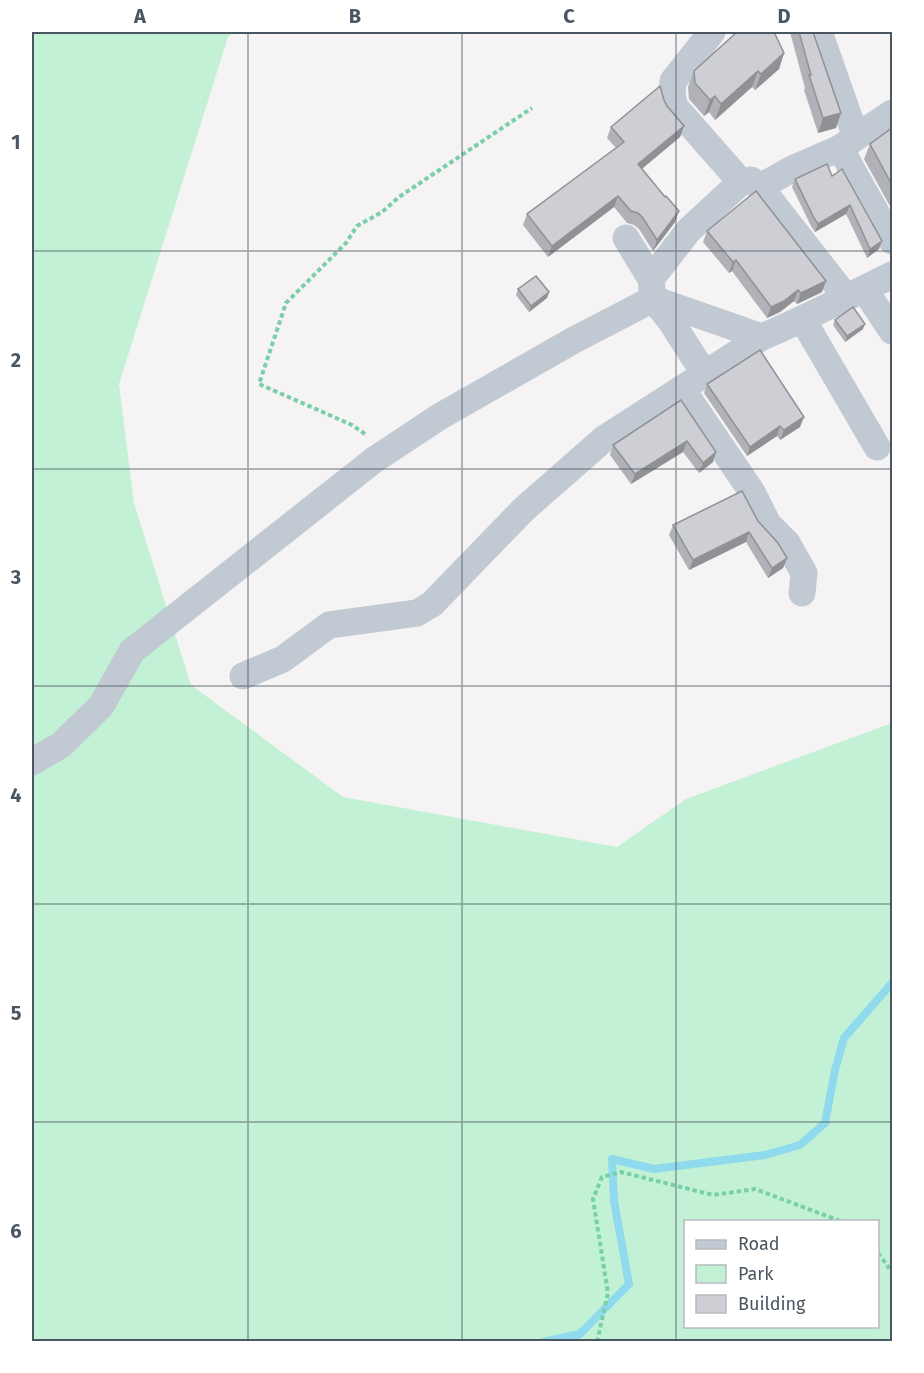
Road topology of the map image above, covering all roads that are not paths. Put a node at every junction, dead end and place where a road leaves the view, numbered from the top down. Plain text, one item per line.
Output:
1 (712, 32) edge
2 (819, 32) edge
3 (892, 113) edge
4 (848, 142) junction
5 (751, 185) junction
6 (626, 238) dead end
7 (892, 240) edge
8 (892, 275) edge
9 (652, 289) junction
10 (855, 293) junction
11 (803, 320) junction
12 (892, 331) edge
13 (762, 337) junction
14 (705, 373) junction
15 (682, 389) junction
16 (877, 447) dead end
17 (802, 593) dead end
18 (243, 676) dead end
19 (32, 762) edge

1 - 5 street
2 - 4 street
3 - 4 street
4 - 5 street
4 - 7 street
5 - 9 street
5 - 10 street
6 - 9 street
8 - 10 street
9 - 13 street
9 - 14 street
9 - 19 street
10 - 11 street
10 - 12 street
11 - 13 street
11 - 16 street
13 - 14 street
14 - 15 street
15 - 17 street
15 - 18 street

